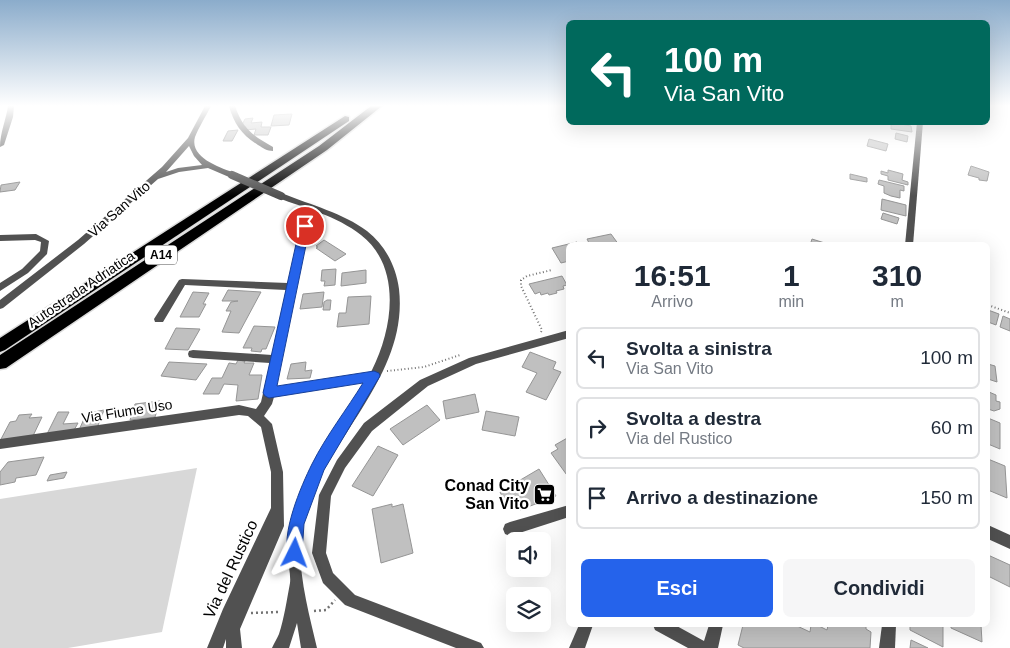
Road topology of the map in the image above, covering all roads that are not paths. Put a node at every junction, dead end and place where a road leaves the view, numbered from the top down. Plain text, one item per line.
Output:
1 (192, 136) edge
2 (250, 136) edge
3 (319, 136) edge
4 (338, 136) edge
5 (346, 136) edge
6 (919, 136) edge
7 (191, 139) junction
8 (323, 148) junction
9 (270, 150) dead end
10 (209, 166) junction
11 (154, 178) junction
12 (305, 226) dead end
13 (0, 238) edge
14 (909, 242) edge
15 (292, 286) junction
16 (0, 288) edge
17 (0, 305) edge
18 (159, 319) dead end
19 (566, 335) edge
20 (0, 346) edge
21 (193, 354) dead end
22 (276, 359) junction
23 (0, 363) edge
24 (376, 374) junction
25 (269, 393) junction
26 (258, 416) junction
27 (0, 444) edge
28 (277, 505) junction
29 (566, 513) edge
30 (510, 529) dead end
31 (990, 533) edge
32 (1010, 542) edge
33 (296, 581) junction
34 (585, 627) edge
35 (664, 627) edge
36 (715, 627) edge
37 (889, 627) edge
38 (215, 648) edge
39 (234, 648) edge
40 (280, 648) edge
41 (309, 648) edge
42 (476, 648) edge
43 (578, 648) edge
44 (703, 648) edge
45 (710, 648) edge
46 (887, 648) edge

1 - 7 street
2 - 9 street
3 - 20 highway, Autostrada Adriatica / A14
4 - 8 highway, Autostrada Adriatica / A14
5 - 8 highway
6 - 14 street
7 - 10 street
7 - 11 street
8 - 23 highway, Autostrada Adriatica / A14
10 - 11 street, Via San Vito
10 - 24 street, Via San Vito, bridge
11 - 17 street, Via San Vito
12 - 15 street
13 - 16 street
15 - 18 street
15 - 22 street
19 - 42 street
21 - 22 street
22 - 25 street
24 - 25 street
24 - 33 street, Via San Vito
25 - 26 street
26 - 27 street, Via Fiume Uso
26 - 28 street, Via del Rustico
28 - 38 street, Via del Rustico
28 - 39 street, Via del Rustico
29 - 30 street
31 - 32 street
33 - 40 street, Via San Vito
33 - 41 street, Via San Vito
34 - 43 street
35 - 44 street
36 - 45 street
37 - 46 street

